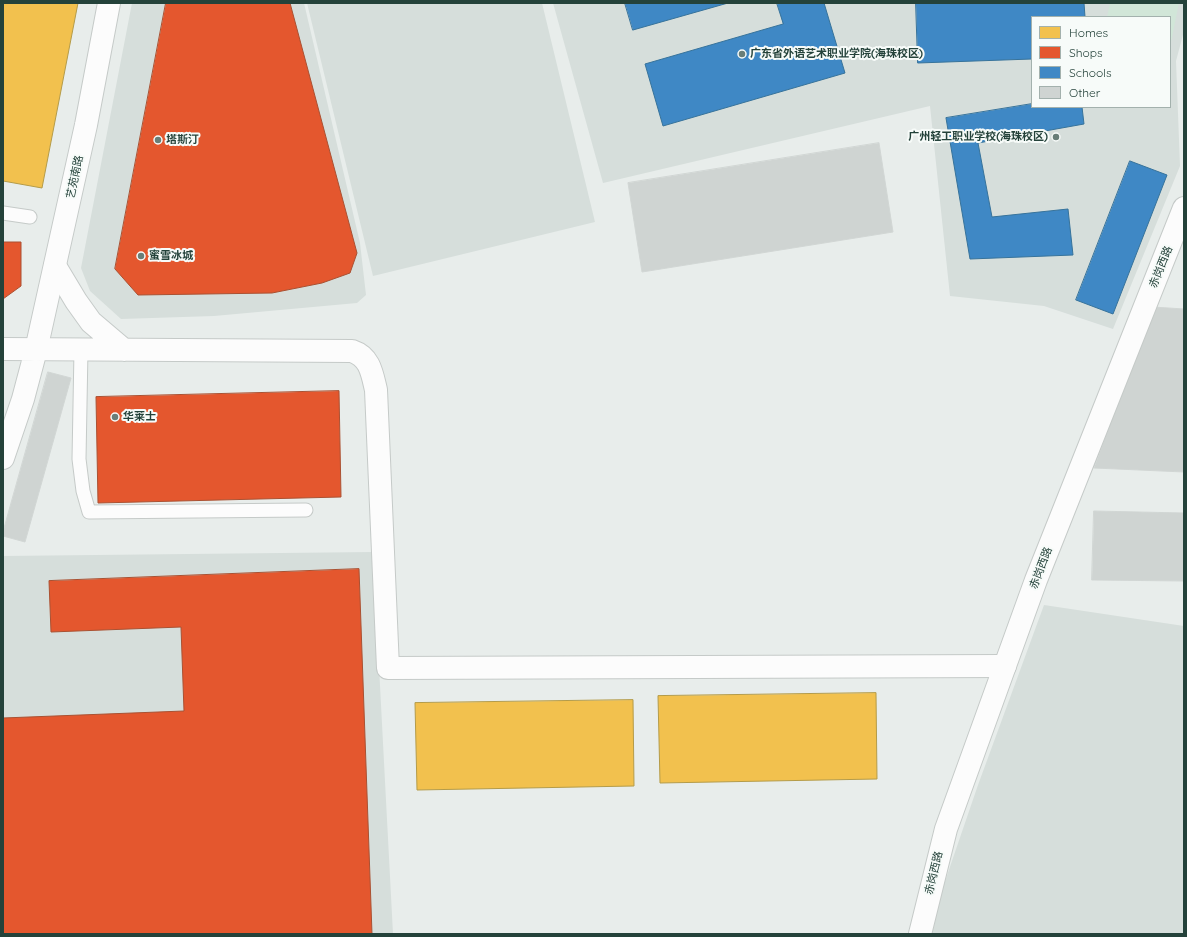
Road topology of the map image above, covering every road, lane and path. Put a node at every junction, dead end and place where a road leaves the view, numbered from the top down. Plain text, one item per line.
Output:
1 (109, 3) edge
2 (1184, 208) edge
3 (3, 213) edge
4 (30, 217) dead end
5 (55, 266) junction
6 (3, 349) edge
7 (36, 350) junction
8 (81, 350) junction
9 (124, 350) junction
10 (3, 458) edge
11 (306, 510) dead end
12 (1005, 666) junction
13 (920, 934) edge

1 - 5 street, 艺苑南路
2 - 12 street, 赤岗西路
3 - 4 lane
5 - 7 street, 艺苑南路
5 - 9 street
6 - 7 street
7 - 8 street
7 - 10 street, 艺苑南路
8 - 9 street
8 - 11 lane
9 - 12 street
12 - 13 street, 赤岗西路

